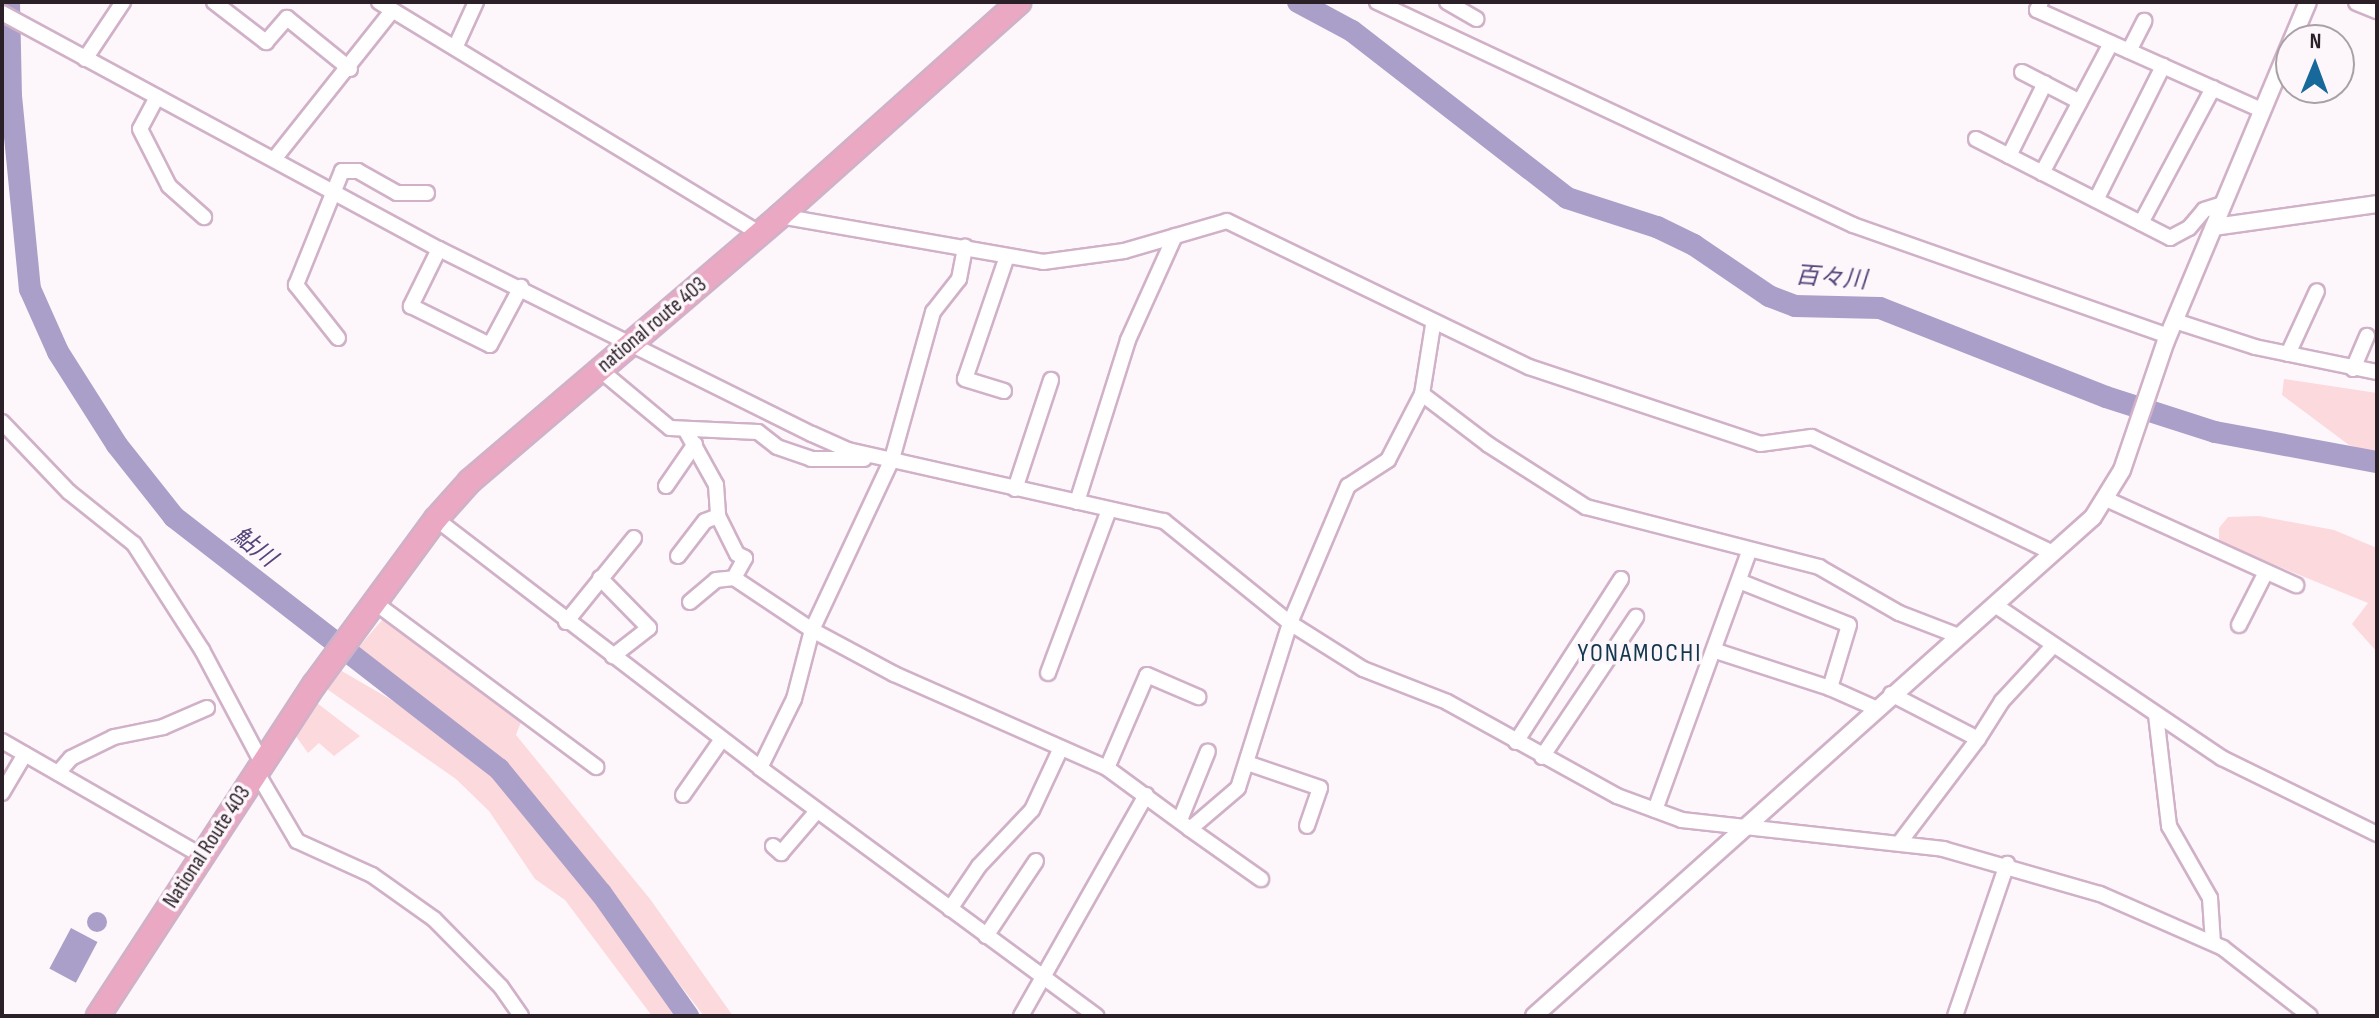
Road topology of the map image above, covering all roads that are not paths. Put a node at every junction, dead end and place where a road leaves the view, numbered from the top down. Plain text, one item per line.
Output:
1 (123, 2) edge
2 (214, 2) edge
3 (476, 2) edge
4 (1019, 2) edge
5 (1377, 2) edge
6 (1447, 2) edge
7 (2041, 2) edge
8 (2308, 2) edge
9 (2357, 2) edge
10 (386, 6) edge
11 (2377, 10) edge
12 (2, 13) edge
13 (1476, 19) dead end
14 (2144, 21) dead end
15 (2298, 24) edge
16 (2111, 43) junction
17 (455, 48) junction
18 (2129, 51) junction
19 (85, 59) junction
20 (2163, 66) junction
21 (350, 69) junction
22 (2022, 72) dead end
23 (2275, 79) edge
24 (2045, 83) junction
25 (2213, 88) junction
26 (157, 97) junction
27 (2080, 102) junction
28 (2262, 110) junction
29 (1976, 139) dead end
30 (2009, 156) junction
31 (275, 158) junction
32 (2042, 173) junction
33 (333, 191) junction
34 (427, 193) dead end
35 (2096, 200) junction
36 (2223, 204) junction
37 (2377, 204) edge
38 (780, 216) junction
39 (204, 217) dead end
40 (2141, 223) junction
41 (2214, 227) junction
42 (760, 234) junction
43 (1175, 236) junction
44 (965, 247) junction
45 (439, 249) junction
46 (1007, 256) junction
47 (521, 287) junction
48 (2317, 291) dead end
49 (1433, 325) junction
50 (2170, 332) junction
51 (2367, 336) dead end
52 (338, 338) dead end
53 (632, 342) junction
54 (2288, 354) junction
55 (599, 369) junction
56 (2353, 369) junction
57 (2377, 372) edge
58 (1051, 380) dead end
59 (1004, 391) dead end
60 (1422, 394) junction
61 (2, 422) edge
62 (685, 429) junction
63 (695, 444) junction
64 (892, 459) junction
65 (666, 486) dead end
66 (1015, 489) junction
67 (2106, 499) junction
68 (1077, 502) junction
69 (1109, 510) junction
70 (718, 516) junction
71 (436, 519) junction
72 (634, 538) dead end
73 (1749, 552) junction
74 (2053, 553) junction
75 (678, 556) dead end
76 (2266, 572) junction
77 (600, 578) junction
78 (734, 578) junction
79 (1621, 579) dead end
80 (1739, 581) junction
81 (2296, 585) dead end
82 (374, 602) junction
83 (690, 602) dead end
84 (1995, 605) junction
85 (2240, 616) dead end
86 (1636, 617) dead end
87 (566, 622) junction
88 (1290, 623) junction
89 (812, 630) junction
90 (1959, 636) junction
91 (2053, 646) junction
92 (1716, 651) junction
93 (613, 656) junction
94 (1048, 673) dead end
95 (319, 679) joint
96 (1830, 688) junction
97 (1891, 694) junction
98 (1198, 697) dead end
99 (207, 708) dead end
100 (1875, 708) junction
101 (2156, 715) junction
102 (722, 739) junction
103 (1978, 739) junction
104 (2, 741) edge
105 (1516, 742) junction
106 (1060, 750) junction
107 (1208, 751) dead end
108 (25, 754) junction
109 (1542, 757) junction
110 (1247, 763) junction
111 (259, 767) junction
112 (596, 767) dead end
113 (760, 768) junction
114 (1107, 768) junction
115 (58, 773) junction
116 (2, 793) edge
117 (683, 795) dead end
118 (1146, 795) junction
119 (1655, 810) junction
120 (817, 811) junction
121 (1185, 824) junction
122 (1307, 826) dead end
123 (1746, 829) junction
124 (2377, 834) edge
125 (1900, 842) junction
126 (781, 853) dead end
127 (202, 856) junction
128 (1036, 861) dead end
129 (2007, 864) junction
130 (1261, 879) dead end
131 (950, 909) junction
132 (986, 936) junction
133 (2213, 943) junction
134 (1045, 979) junction
135 (98, 1016) edge
136 (521, 1016) edge
137 (1021, 1016) edge
138 (1096, 1016) edge
139 (1534, 1016) edge
140 (1955, 1016) edge
141 (2310, 1016) edge

1 - 19 street
2 - 21 street
3 - 17 street
4 - 38 highway, national route 403
5 - 50 street
6 - 13 street
7 - 16 street
8 - 15 street
9 - 11 street
10 - 17 street
10 - 21 street
12 - 19 street
14 - 18 street
16 - 18 street
16 - 27 street
17 - 42 street
18 - 20 street
19 - 26 street
20 - 25 street
20 - 35 street
21 - 31 street
22 - 24 street
23 - 28 street
24 - 27 street
24 - 30 street
25 - 28 street
25 - 40 street
26 - 31 street
26 - 39 street
27 - 32 street
28 - 36 street
29 - 30 street
30 - 32 street
31 - 33 street
32 - 35 street
33 - 34 street
33 - 45 street
33 - 52 street
35 - 40 street
36 - 40 street
36 - 41 street
37 - 41 street
38 - 42 highway, national route 403
38 - 44 street
41 - 50 street
42 - 53 highway, national route 403
43 - 46 street
43 - 49 street
43 - 68 street
44 - 46 street
44 - 64 street
45 - 47 street
45 - 47 street
46 - 59 street
47 - 53 street
48 - 54 street
49 - 60 street
49 - 74 street
50 - 54 street
50 - 67 street
51 - 56 street
53 - 55 highway, national route 403
53 - 64 street
54 - 56 street
55 - 62 street
55 - 71 highway, national route 403
56 - 57 street
58 - 66 street
60 - 73 street
60 - 88 street
61 - 111 street
62 - 63 street
62 - 64 street
63 - 65 street
63 - 70 street
64 - 66 street
64 - 89 street
66 - 68 street
67 - 74 street
67 - 76 street
68 - 69 street
69 - 88 street
69 - 94 street
70 - 75 street
70 - 78 street
71 - 82 highway, national route 403
71 - 87 street
72 - 77 street
73 - 80 street
73 - 90 street
74 - 84 street
76 - 81 street
76 - 85 street
77 - 87 street
77 - 93 street
78 - 83 street
78 - 89 street
79 - 105 street
80 - 92 street
80 - 96 street
82 - 95 highway, national route 403
82 - 112 street
84 - 90 street
84 - 91 street
86 - 109 street
87 - 93 street
88 - 105 street
88 - 110 street
89 - 106 street
89 - 113 street
90 - 97 street
91 - 101 street
91 - 103 street
92 - 96 street
92 - 119 street
93 - 102 street
95 - 111 highway, National Route 403
96 - 100 street
97 - 100 street
97 - 103 street
98 - 114 street
99 - 115 street
100 - 123 street
101 - 124 street
101 - 133 street
102 - 113 street
102 - 117 street
103 - 125 street
104 - 108 street
105 - 109 street
106 - 114 street
106 - 131 street
107 - 121 street
108 - 115 street
108 - 116 street
109 - 119 street
110 - 121 street
110 - 122 street
111 - 127 highway, National Route 403
111 - 136 street
113 - 120 street
114 - 118 street
115 - 127 street
118 - 121 street
118 - 134 street
119 - 123 street
120 - 126 street
120 - 131 street
121 - 130 street
123 - 125 street
123 - 139 street
125 - 129 street
127 - 135 highway, National Route 403
128 - 132 street
129 - 133 street
129 - 140 street
131 - 132 street
132 - 134 street
133 - 141 street
134 - 137 street
134 - 138 street

